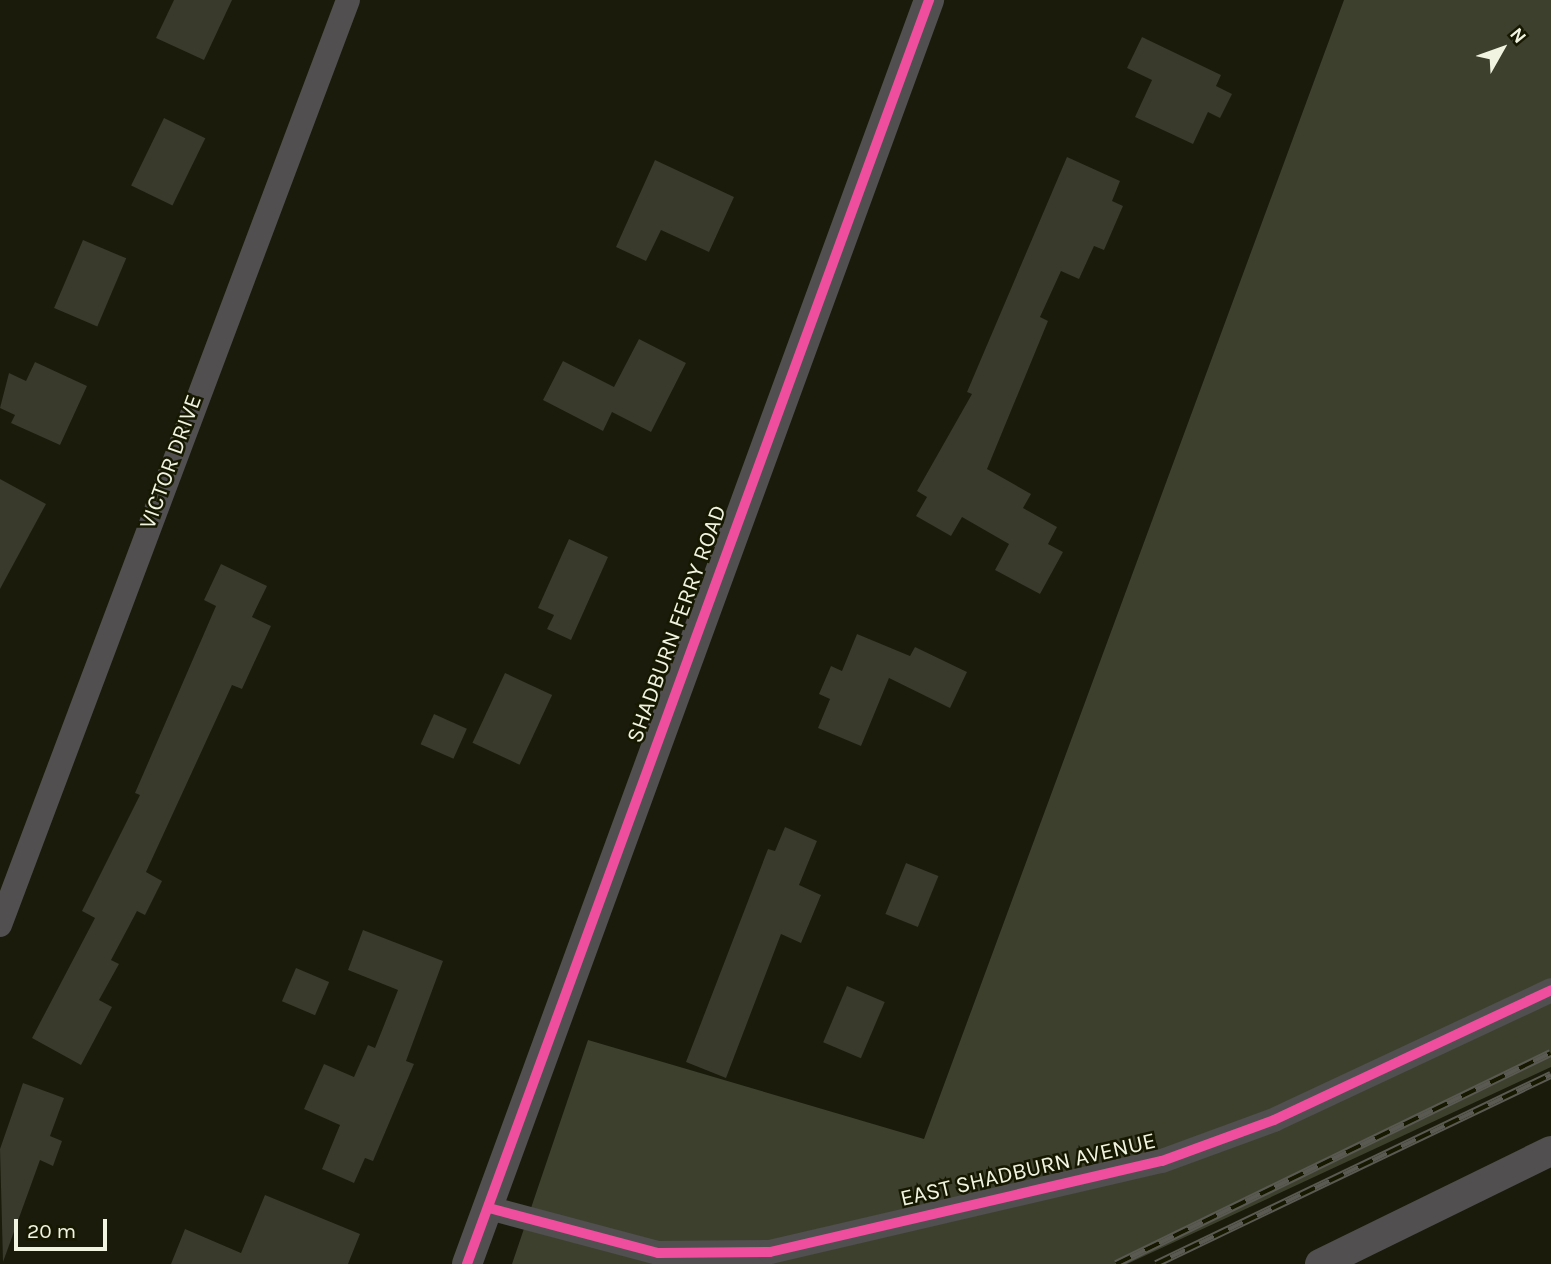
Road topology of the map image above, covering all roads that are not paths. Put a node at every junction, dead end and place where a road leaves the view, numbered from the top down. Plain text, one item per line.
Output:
1 (348, 0) edge
2 (929, 0) edge
3 (0, 925) edge
4 (1551, 990) edge
5 (1551, 1151) edge
6 (489, 1208) junction
7 (467, 1264) edge
8 (1320, 1264) edge

1 - 3 street, VICTOR DRIVE
2 - 6 street, SHADBURN FERRY ROAD
4 - 6 street, EAST SHADBURN AVENUE
5 - 8 street
6 - 7 street, SHADBURN FERRY ROAD

